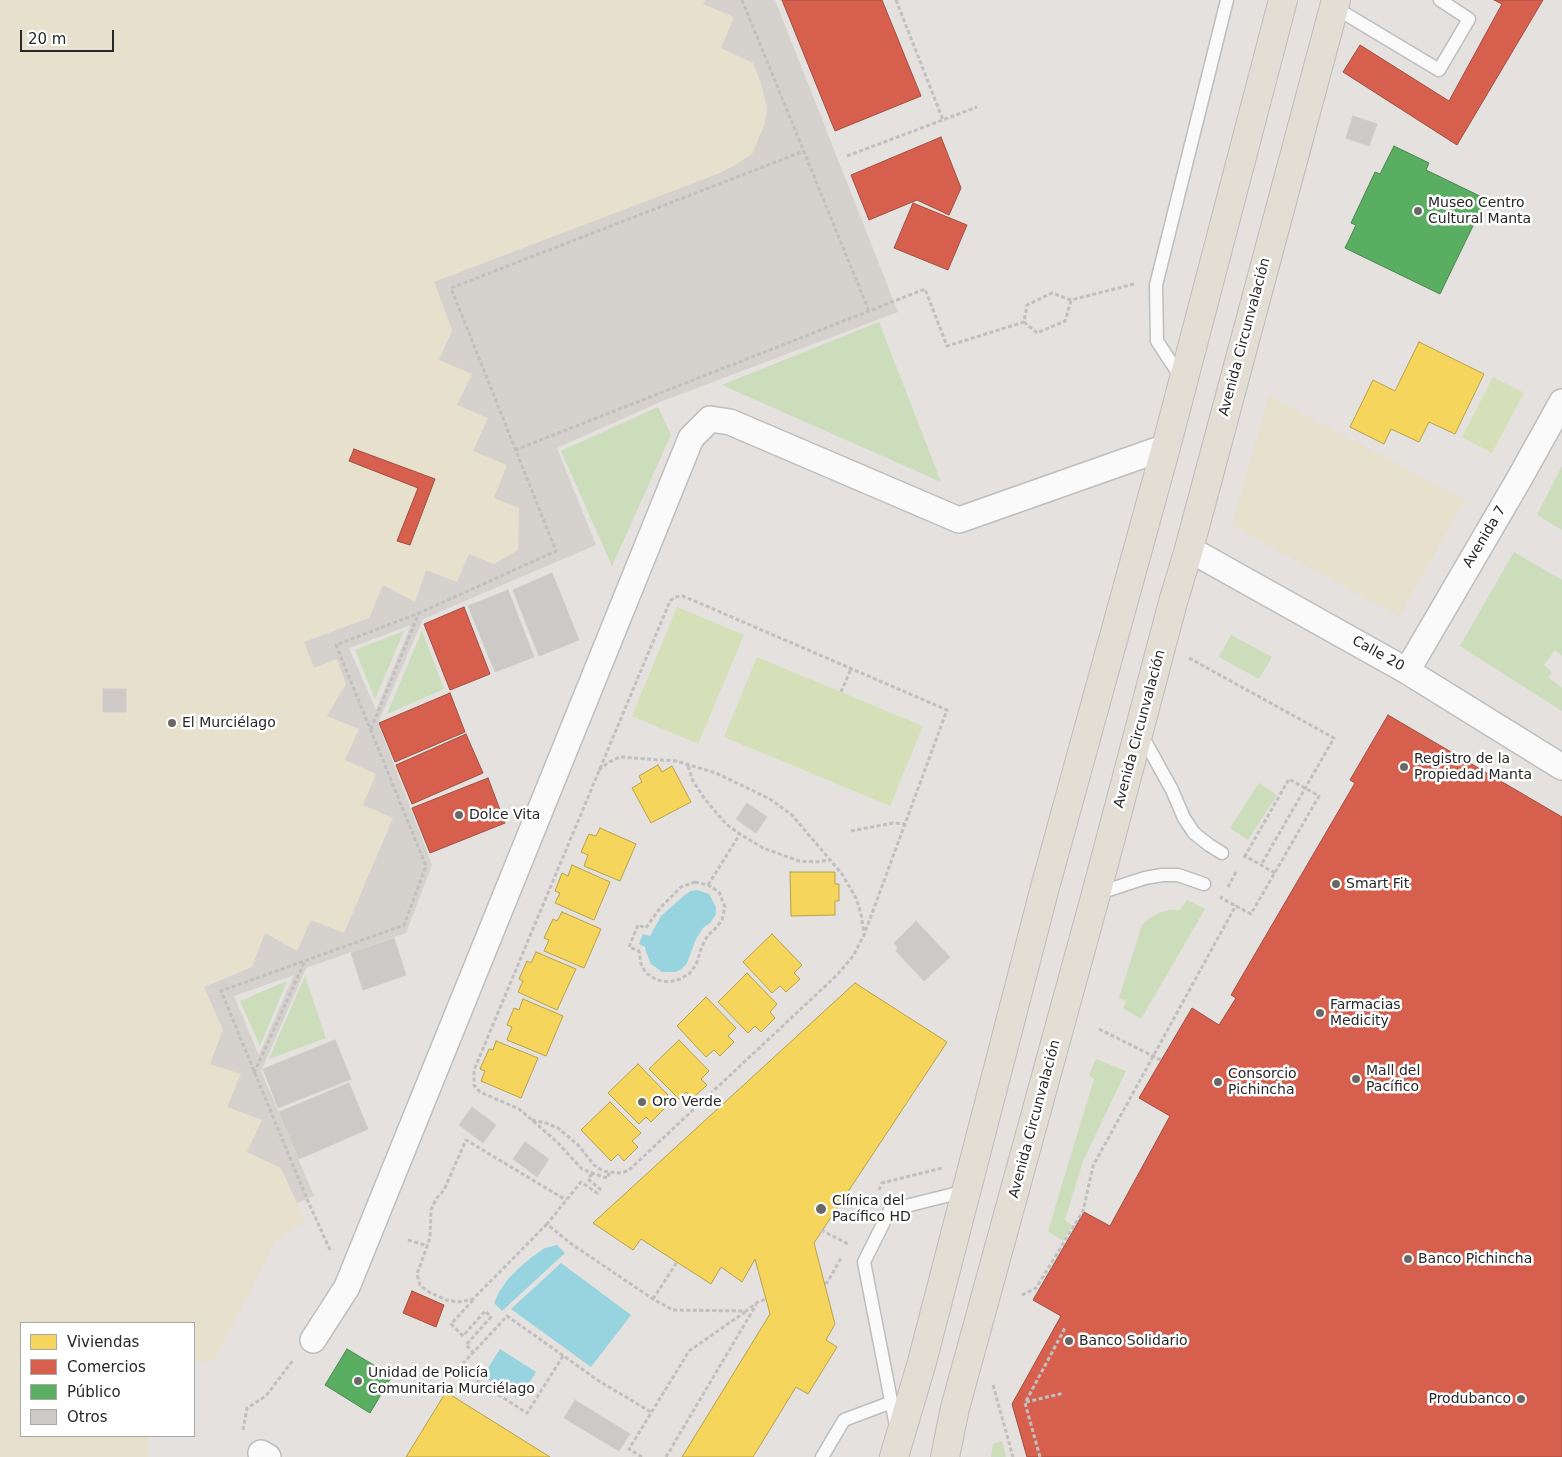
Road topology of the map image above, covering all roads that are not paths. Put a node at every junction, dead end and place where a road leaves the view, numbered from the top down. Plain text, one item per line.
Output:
1 (1227, 0) edge
2 (1283, 0) edge
3 (1440, 0) edge
4 (1335, 3) edge
5 (1184, 382) junction
6 (1562, 402) edge
7 (1166, 447) junction
8 (1189, 549) junction
9 (1407, 671) junction
10 (1140, 731) junction
11 (1560, 764) edge
12 (1222, 853) dead end
13 (1204, 884) dead end
14 (1096, 894) junction
15 (966, 1190) junction
16 (313, 1340) road end
17 (892, 1402) junction
18 (896, 1448) edge
19 (822, 1457) edge
20 (945, 1457) edge

1 - 5 lane
2 - 5 main road
3 - 4 lane
4 - 8 main road, Avenida Circunvalación
5 - 7 main road
6 - 9 street, Avenida 7
7 - 15 main road
7 - 16 street
8 - 9 street, Calle 20
8 - 10 main road, Avenida Circunvalación
9 - 11 street, Calle 20
10 - 12 lane
10 - 14 main road, Avenida Circunvalación
13 - 14 lane
14 - 20 main road, Avenida Circunvalación
15 - 17 lane
15 - 18 main road
17 - 18 lane
17 - 19 lane

